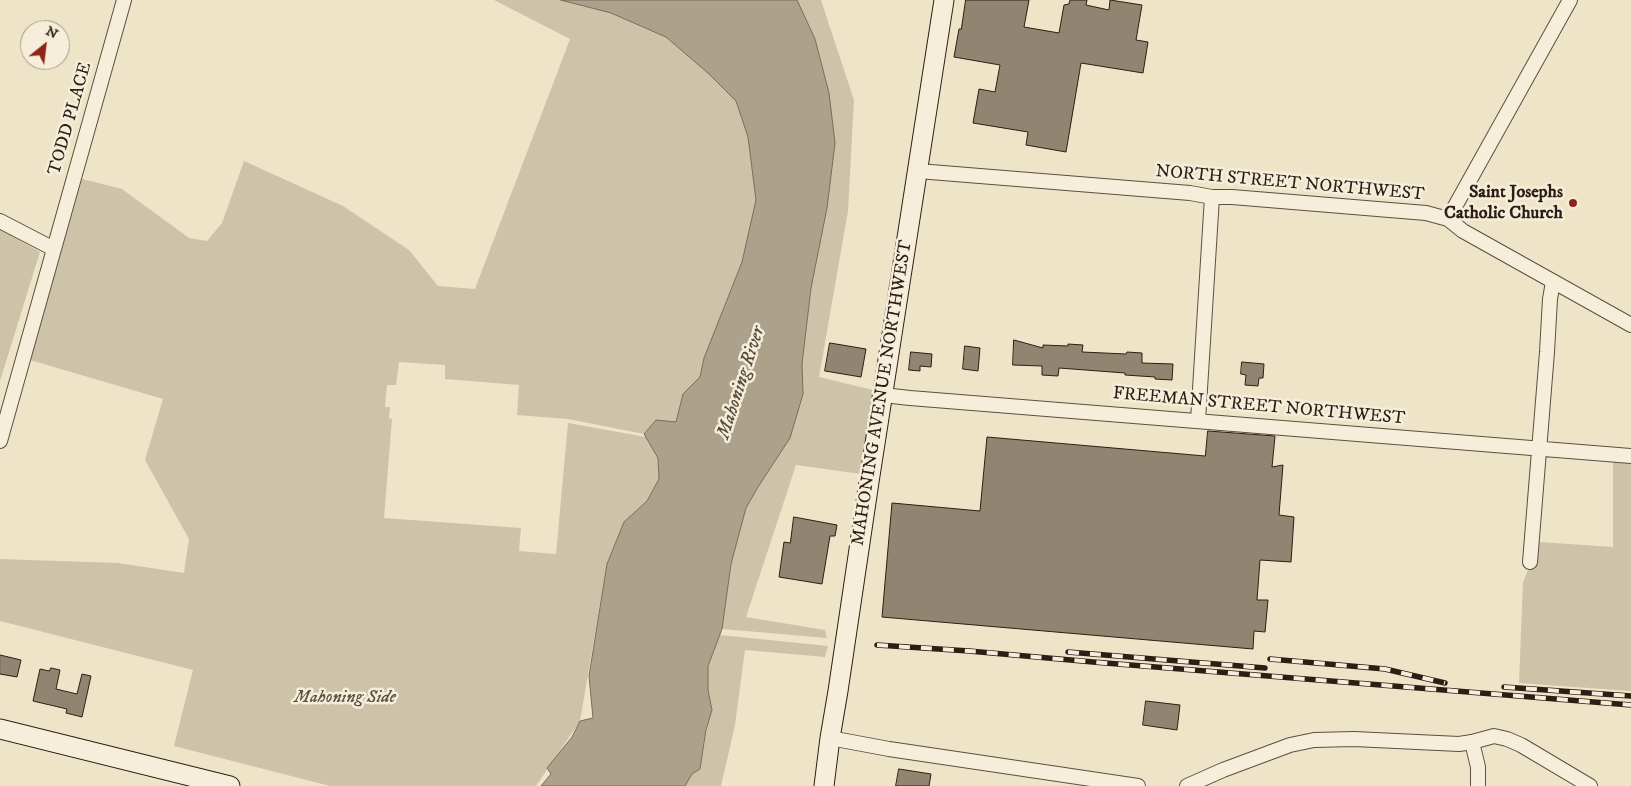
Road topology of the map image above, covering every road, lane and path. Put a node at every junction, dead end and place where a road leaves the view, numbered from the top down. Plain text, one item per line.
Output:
1 (124, 0) edge
2 (944, 0) edge
3 (1570, 0) edge
4 (918, 171) junction
5 (1212, 197) junction
6 (1448, 220) junction
7 (0, 221) edge
8 (54, 249) junction
9 (1553, 282) junction
10 (1631, 325) edge
11 (884, 395) junction
12 (1198, 421) junction
13 (0, 441) edge
14 (1538, 448) junction
15 (1631, 456) edge
16 (1530, 562) dead end
17 (0, 729) edge
18 (830, 738) junction
19 (1472, 742) junction
20 (230, 786) edge
21 (824, 786) edge
22 (1138, 786) edge
23 (1188, 786) edge
24 (1478, 786) edge
25 (1590, 786) edge

1 - 8 street, TODD PLACE
2 - 4 main road, MAHONING AVENUE NORTHWEST
3 - 6 street
4 - 5 street, NORTH STREET NORTHWEST
4 - 11 main road, MAHONING AVENUE NORTHWEST
5 - 6 street, NORTH STREET NORTHWEST
5 - 12 street
6 - 9 street, NORTH STREET NORTHWEST
7 - 8 street
8 - 13 street, TODD PLACE
9 - 10 street, NORTH STREET NORTHWEST
9 - 14 street
11 - 12 street, FREEMAN STREET NORTHWEST
11 - 18 main road, MAHONING AVENUE NORTHWEST
12 - 14 street, FREEMAN STREET NORTHWEST
14 - 15 street, FREEMAN STREET NORTHWEST
14 - 16 street
17 - 20 main road
18 - 21 main road, MAHONING AVENUE NORTHWEST
18 - 22 street
19 - 23 street
19 - 24 street
19 - 25 street

